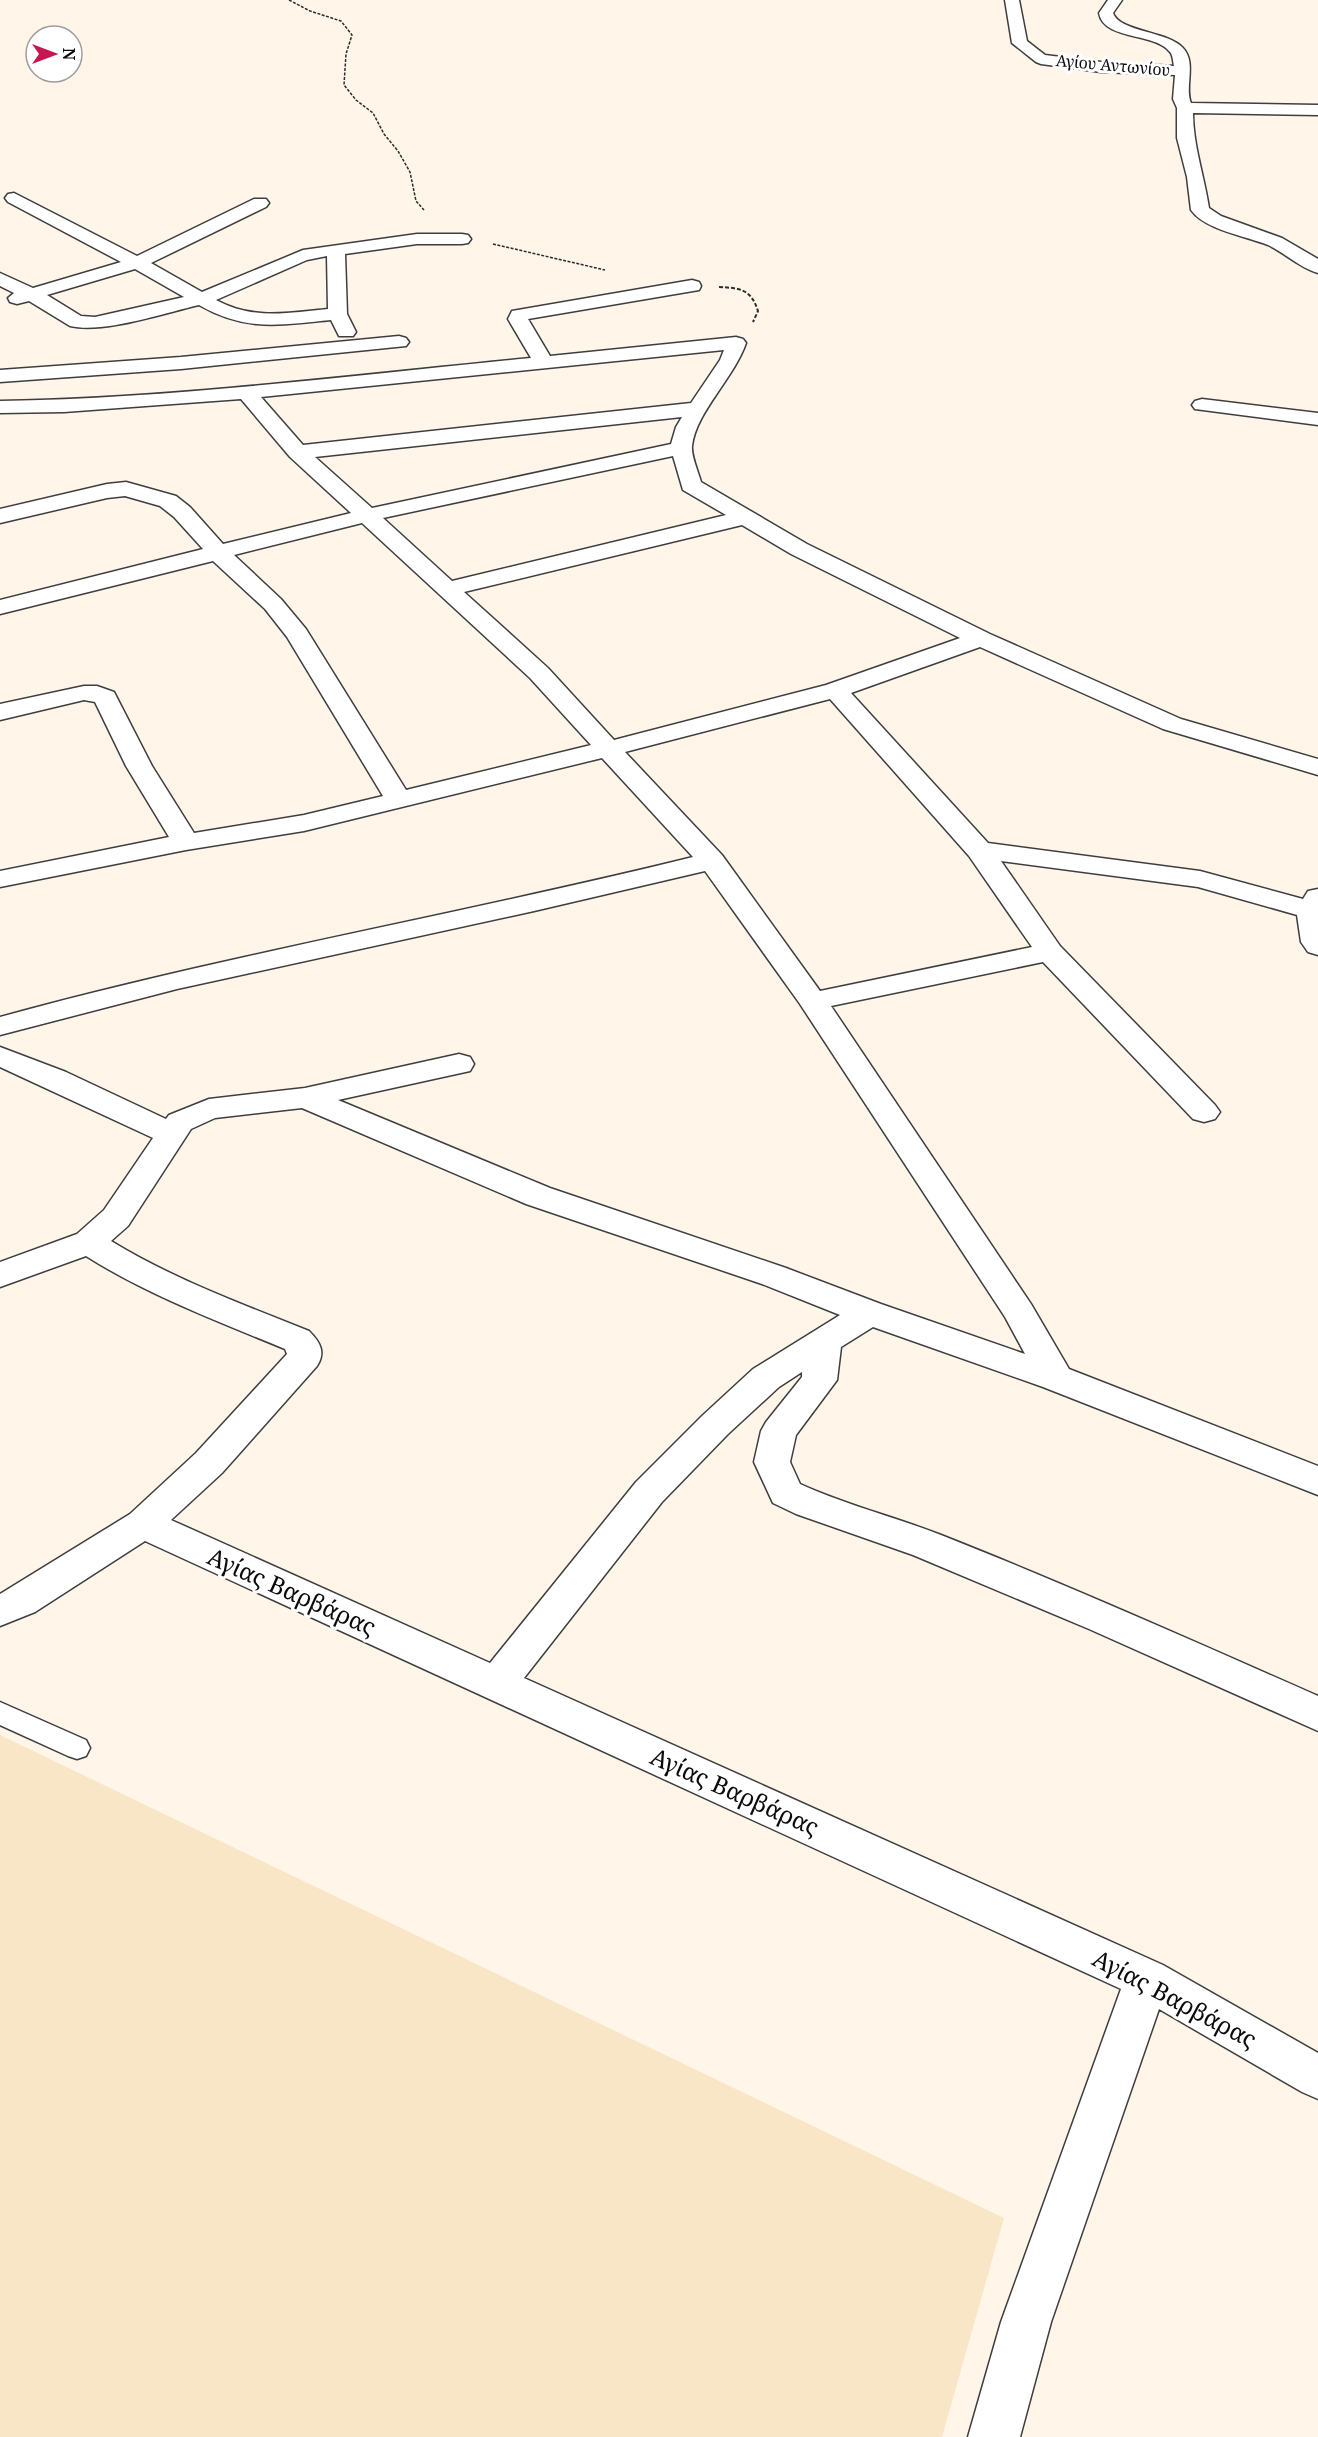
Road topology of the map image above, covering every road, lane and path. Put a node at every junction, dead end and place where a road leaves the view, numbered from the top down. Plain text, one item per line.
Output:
1 (290, 0) edge
2 (1012, 0) edge
3 (1115, 0) edge
4 (1183, 71) junction
5 (1185, 108) junction
6 (1318, 110) edge
7 (14, 198) dead end
8 (260, 203) dead end
9 (430, 215) dead end
10 (462, 239) dead end
11 (336, 249) junction
12 (137, 263) junction
13 (1318, 267) edge
14 (0, 279) edge
15 (692, 286) dead end
16 (31, 294) junction
17 (202, 299) junction
18 (0, 302) edge
19 (337, 314) junction
20 (399, 342) dead end
21 (356, 346) junction
22 (543, 361) junction
23 (181, 363) junction
24 (0, 376) edge
25 (246, 392) junction
26 (195, 396) junction
27 (1202, 405) dead end
28 (0, 407) edge
29 (697, 409) junction
30 (1313, 413) edge
31 (681, 447) junction
32 (298, 452) junction
33 (368, 515) junction
34 (0, 516) edge
35 (746, 517) junction
36 (217, 552) junction
37 (447, 589) junction
38 (0, 607) edge
39 (981, 639) junction
40 (835, 690) junction
41 (0, 712) edge
42 (608, 749) junction
43 (1318, 767) edge
44 (399, 800) junction
45 (186, 842) junction
46 (979, 850) junction
47 (712, 861) junction
48 (0, 879) edge
49 (1315, 903) edge
50 (1318, 946) edge
51 (1050, 952) junction
52 (813, 1001) junction
53 (0, 1026) edge
54 (0, 1056) edge
55 (459, 1064) dead end
56 (305, 1098) junction
57 (1204, 1112) dead end
58 (170, 1134) junction
59 (89, 1242) junction
60 (0, 1275) edge
61 (869, 1313) junction
62 (824, 1342) junction
63 (1056, 1378) junction
64 (1318, 1481) edge
65 (143, 1524) junction
66 (0, 1611) edge
67 (497, 1683) junction
68 (0, 1713) edge
69 (1318, 1714) edge
70 (77, 1748) dead end
71 (1147, 1979) junction
72 (1318, 2077) edge
73 (994, 2437) edge

1 - 9 path
2 - 4 street, Αγίου Αντωνίου
3 - 4 street
4 - 5 street
5 - 6 street
5 - 13 street
7 - 12 street
8 - 12 street
10 - 11 street
11 - 17 street
11 - 19 street
12 - 16 street
12 - 17 street
14 - 16 street
15 - 22 street
16 - 17 street
16 - 18 street
17 - 19 street
19 - 21 street
20 - 21 street
21 - 23 street
22 - 25 street
22 - 29 street
23 - 24 street
23 - 26 street
25 - 26 street
25 - 32 street
26 - 28 street
27 - 30 street
29 - 31 street
29 - 32 street
31 - 33 street
31 - 35 street
32 - 33 street
33 - 36 street
33 - 37 street
34 - 36 street
35 - 37 street
35 - 39 street
36 - 38 street
36 - 44 street
37 - 42 street
39 - 40 street
39 - 43 street
40 - 42 street
40 - 46 street
41 - 45 street
42 - 44 street
42 - 47 street
44 - 45 street
45 - 48 street
46 - 49 street
46 - 51 street
47 - 52 street
47 - 53 street
49 - 50 street
51 - 52 street
51 - 57 street
52 - 63 street
54 - 58 street
55 - 56 street
56 - 58 street
56 - 61 street
58 - 59 street
59 - 60 street
59 - 65 street
61 - 62 street
61 - 63 street
62 - 67 street
62 - 69 street
63 - 64 street
65 - 66 street
65 - 67 street, Αγίας Βαρβάρας
67 - 71 street, Αγίας Βαρβάρας
68 - 70 lane
71 - 72 street, Αγίας Βαρβάρας
71 - 73 street

